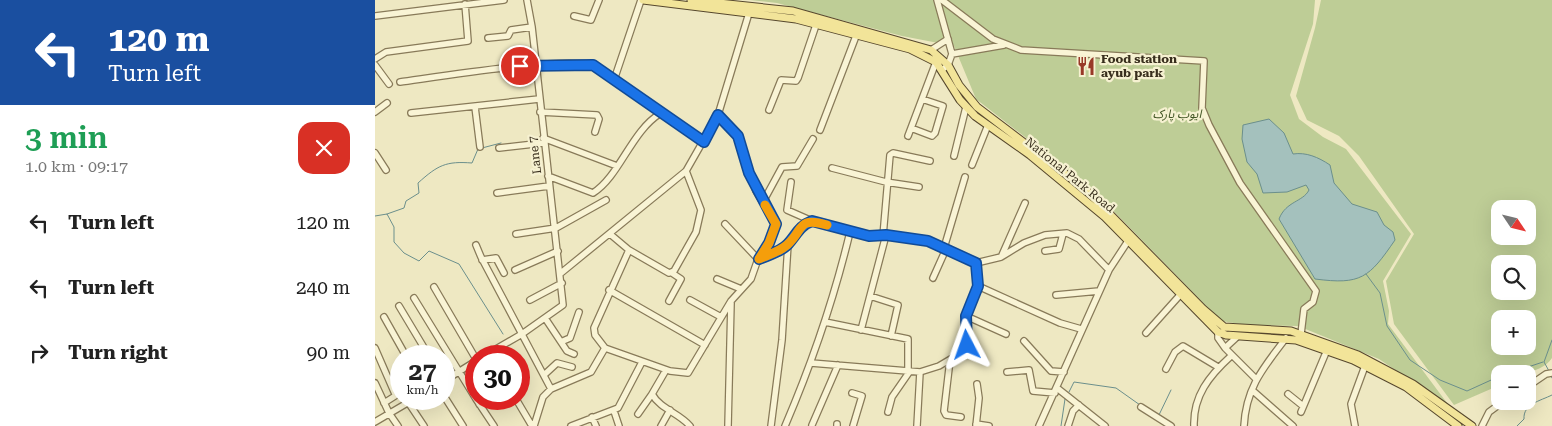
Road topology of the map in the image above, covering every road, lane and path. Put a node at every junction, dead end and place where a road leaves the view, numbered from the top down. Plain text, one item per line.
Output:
1 (504, 0) edge
2 (527, 0) edge
3 (599, 0) edge
4 (642, 0) edge
5 (691, 0) edge
6 (937, 0) edge
7 (943, 1) edge
8 (469, 2) edge
9 (939, 7) junction
10 (749, 13) junction
11 (375, 16) edge
12 (574, 16) dead end
13 (816, 25) junction
14 (532, 27) junction
15 (856, 36) junction
16 (489, 38) dead end
17 (948, 39) junction
18 (1005, 45) junction
19 (931, 50) junction
20 (952, 54) junction
21 (375, 59) edge
22 (936, 62) junction
23 (375, 64) edge
24 (536, 65) junction
25 (945, 67) junction
26 (614, 80) junction
27 (399, 82) dead end
28 (389, 84) dead end
29 (539, 99) junction
30 (922, 99) junction
31 (387, 104) dead end
32 (475, 107) junction
33 (966, 107) junction
34 (769, 110) dead end
35 (375, 112) edge
36 (540, 112) junction
37 (411, 113) dead end
38 (661, 113) junction
39 (718, 115) junction
40 (988, 125) junction
41 (911, 128) junction
42 (820, 130) dead end
43 (595, 132) dead end
44 (908, 136) dead end
45 (813, 139) dead end
46 (543, 140) junction
47 (704, 142) junction
48 (480, 147) dead end
49 (499, 148) dead end
50 (375, 153) edge
51 (954, 156) dead end
52 (930, 161) dead end
53 (972, 165) dead end
54 (617, 166) junction
55 (832, 168) dead end
56 (386, 170) dead end
57 (686, 171) junction
58 (548, 176) junction
59 (965, 177) dead end
60 (791, 182) dead end
61 (886, 182) junction
62 (1075, 185) junction
63 (549, 186) junction
64 (919, 187) dead end
65 (497, 193) dead end
66 (606, 200) dead end
67 (763, 202) junction
68 (1025, 203) dead end
69 (812, 221) junction
70 (725, 224) dead end
71 (555, 228) junction
72 (850, 232) junction
73 (516, 234) dead end
74 (610, 234) junction
75 (1063, 234) junction
76 (884, 235) junction
77 (1128, 241) junction
78 (788, 244) junction
79 (476, 245) dead end
80 (945, 248) junction
81 (629, 250) junction
82 (558, 251) junction
83 (1045, 251) dead end
84 (1001, 256) junction
85 (759, 259) junction
86 (482, 260) junction
87 (976, 263) junction
88 (515, 270) dead end
89 (1109, 270) junction
90 (505, 273) dead end
91 (561, 273) junction
92 (672, 273) junction
93 (933, 278) dead end
94 (717, 279) dead end
95 (561, 283) junction
96 (1175, 284) junction
97 (978, 286) junction
98 (434, 287) dead end
99 (741, 288) junction
100 (609, 290) junction
101 (1099, 291) junction
102 (1056, 295) dead end
103 (1180, 295) junction
104 (870, 296) junction
105 (414, 298) dead end
106 (530, 300) dead end
107 (690, 300) dead end
108 (669, 301) dead end
109 (731, 301) junction
110 (399, 306) dead end
111 (579, 312) dead end
112 (966, 316) junction
113 (384, 317) dead end
114 (545, 318) junction
115 (721, 318) junction
116 (825, 322) junction
117 (861, 330) junction
118 (1081, 330) junction
119 (1218, 332) junction
120 (1146, 333) dead end
121 (522, 334) junction
122 (1006, 334) dead end
123 (1301, 334) junction
124 (891, 336) junction
125 (1238, 336) junction
126 (1286, 338) junction
127 (563, 341) junction
128 (1024, 341) dead end
129 (401, 345) edge
130 (422, 345) edge
131 (467, 345) edge
132 (504, 345) edge
133 (705, 345) junction
134 (375, 348) edge
135 (605, 348) junction
136 (1225, 348) junction
137 (1327, 350) junction
138 (575, 354) dead end
139 (1231, 356) junction
140 (950, 360) junction
141 (642, 362) junction
142 (811, 362) junction
143 (838, 365) junction
144 (1365, 366) junction
145 (465, 368) edge
146 (572, 368) dead end
147 (1218, 368) junction
148 (666, 370) junction
149 (1166, 370) dead end
150 (909, 371) junction
151 (459, 372) junction
152 (920, 372) junction
153 (1007, 372) dead end
154 (1064, 372) junction
155 (455, 374) edge
156 (1549, 374) edge
157 (544, 376) junction
158 (1255, 378) junction
159 (465, 381) edge
160 (1536, 382) edge
161 (375, 383) edge
162 (977, 384) dead end
163 (551, 389) junction
164 (1056, 390) junction
165 (1251, 390) junction
166 (377, 392) edge
167 (852, 393) dead end
168 (652, 394) junction
169 (1288, 394) dead end
170 (384, 403) junction
171 (1079, 405) junction
172 (1141, 407) dead end
173 (395, 410) edge
174 (416, 410) edge
175 (453, 410) edge
176 (484, 410) edge
177 (523, 410) edge
178 (670, 410) junction
179 (1492, 410) edge
180 (614, 411) junction
181 (888, 412) dead end
182 (389, 414) junction
183 (638, 414) dead end
184 (592, 417) junction
185 (961, 417) dead end
186 (375, 422) edge
187 (812, 424) dead end
188 (976, 425) edge
189 (398, 426) edge
190 (424, 426) edge
191 (463, 426) edge
192 (494, 426) edge
193 (533, 426) edge
194 (571, 426) edge
195 (596, 426) edge
196 (619, 426) edge
197 (661, 426) edge
198 (690, 426) edge
199 (728, 426) edge
200 (771, 426) edge
201 (785, 426) edge
202 (853, 426) edge
203 (917, 426) edge
204 (989, 426) edge
205 (1039, 426) edge
206 (1068, 426) edge
207 (1105, 426) edge
208 (1171, 426) edge
209 (1194, 426) edge
210 (1244, 426) edge
211 (1293, 426) edge
212 (1355, 426) edge
213 (1457, 426) edge
214 (1472, 426) edge
215 (1482, 426) edge

1 - 8 street
2 - 14 street, Lane 7
3 - 12 street
4 - 10 main road, National Park Road
4 - 26 street
5 - 19 main road, National Park Road
6 - 9 street
7 - 9 street
7 - 18 street
8 - 11 street
8 - 21 street
9 - 17 street
10 - 13 main road, National Park Road
10 - 39 street
13 - 15 main road, National Park Road
13 - 34 street
14 - 16 street
14 - 24 street, Lane 7
15 - 22 main road, National Park Road
15 - 42 street
17 - 19 street
17 - 20 street
18 - 20 street
18 - 123 street
19 - 25 main road, National Park Road
20 - 25 street
22 - 25 main road, National Park Road
22 - 30 street
23 - 28 street
24 - 26 street
24 - 27 street
24 - 29 street, Lane 7
25 - 33 main road, National Park Road
25 - 62 main road, National Park Road
26 - 38 street
29 - 32 street
29 - 36 street, Lane 7
30 - 41 street
30 - 41 street
31 - 35 street
32 - 37 street
32 - 48 street
33 - 40 main road, National Park Road
33 - 51 street
36 - 43 street
36 - 46 street, Lane 7
38 - 47 street
38 - 54 street
39 - 47 street
39 - 67 street
40 - 53 street
40 - 62 main road, National Park Road
41 - 44 street
45 - 67 street
46 - 49 street
46 - 54 street
46 - 58 street, Lane 7
47 - 57 street
50 - 56 street
52 - 61 street
54 - 58 street
55 - 61 street
57 - 74 street
57 - 92 street
58 - 63 street, Lane 7
59 - 80 street
60 - 69 street
61 - 64 street
61 - 76 street
62 - 77 main road, National Park Road
62 - 96 main road, National Park Road
63 - 65 street
63 - 71 street, Lane 7
66 - 71 street
67 - 85 street
68 - 84 street
69 - 72 street
69 - 78 street
70 - 85 street
71 - 73 street
71 - 82 street, Lane 7
72 - 76 street
72 - 116 street
74 - 81 street
74 - 91 street
75 - 83 street
75 - 84 street
75 - 89 street
76 - 80 street
76 - 104 street
77 - 89 street
77 - 96 main road, National Park Road
78 - 85 street
78 - 200 street
79 - 86 street
80 - 87 street
80 - 93 street
81 - 92 street
81 - 100 street
82 - 88 street
82 - 91 street, Lane 7
84 - 87 street
85 - 99 street
86 - 90 street
86 - 121 street
87 - 97 street
89 - 101 street
91 - 95 street, Lane 7
92 - 108 street
94 - 99 street
95 - 106 street
95 - 114 street, Lane 7
96 - 103 main road, National Park Road
96 - 123 main road, National Park Road
97 - 112 street
97 - 118 street
98 - 131 street
99 - 109 street
100 - 133 street
100 - 135 street
101 - 102 street
101 - 118 street
103 - 119 main road, National Park Road
103 - 120 street
104 - 117 street
104 - 124 street
105 - 151 street
107 - 115 street
109 - 115 street
109 - 199 street
110 - 130 street
111 - 127 street
112 - 122 street
112 - 140 street
113 - 129 street
114 - 121 street
114 - 127 street
115 - 133 street
116 - 117 street
116 - 142 street
117 - 124 street
118 - 154 street
119 - 125 main road
119 - 136 street
121 - 132 street
121 - 157 street
123 - 214 main road, National Park Road
124 - 150 street
125 - 126 main road
125 - 136 street
126 - 137 main road
126 - 158 street
127 - 138 street
128 - 154 street
133 - 148 street
134 - 170 street
135 - 141 street
135 - 163 street
136 - 139 street
137 - 144 main road
137 - 169 street
139 - 147 street
139 - 158 street
140 - 152 street
140 - 185 street
141 - 148 street
141 - 180 street
142 - 143 street
142 - 201 street
143 - 150 street
143 - 187 street
144 - 212 street
144 - 213 main road
145 - 151 street
146 - 157 street
147 - 149 street
147 - 209 street
148 - 168 street
150 - 152 street
150 - 181 street
151 - 155 street
151 - 159 street
152 - 203 street
153 - 164 street
154 - 164 street
156 - 160 street
157 - 163 street
158 - 165 street
161 - 166 street
162 - 188 street
163 - 193 street
164 - 171 street
164 - 205 street
165 - 210 street
165 - 211 street
166 - 170 street
167 - 202 street
168 - 178 street
168 - 183 street
170 - 182 street
171 - 206 street
171 - 207 street
172 - 208 street
173 - 182 street
174 - 190 street
175 - 191 street
176 - 192 street
177 - 193 street
178 - 197 street
178 - 198 street
179 - 215 street
180 - 184 street
180 - 196 street
182 - 186 street
182 - 189 street
184 - 194 street
184 - 195 street
188 - 204 street

